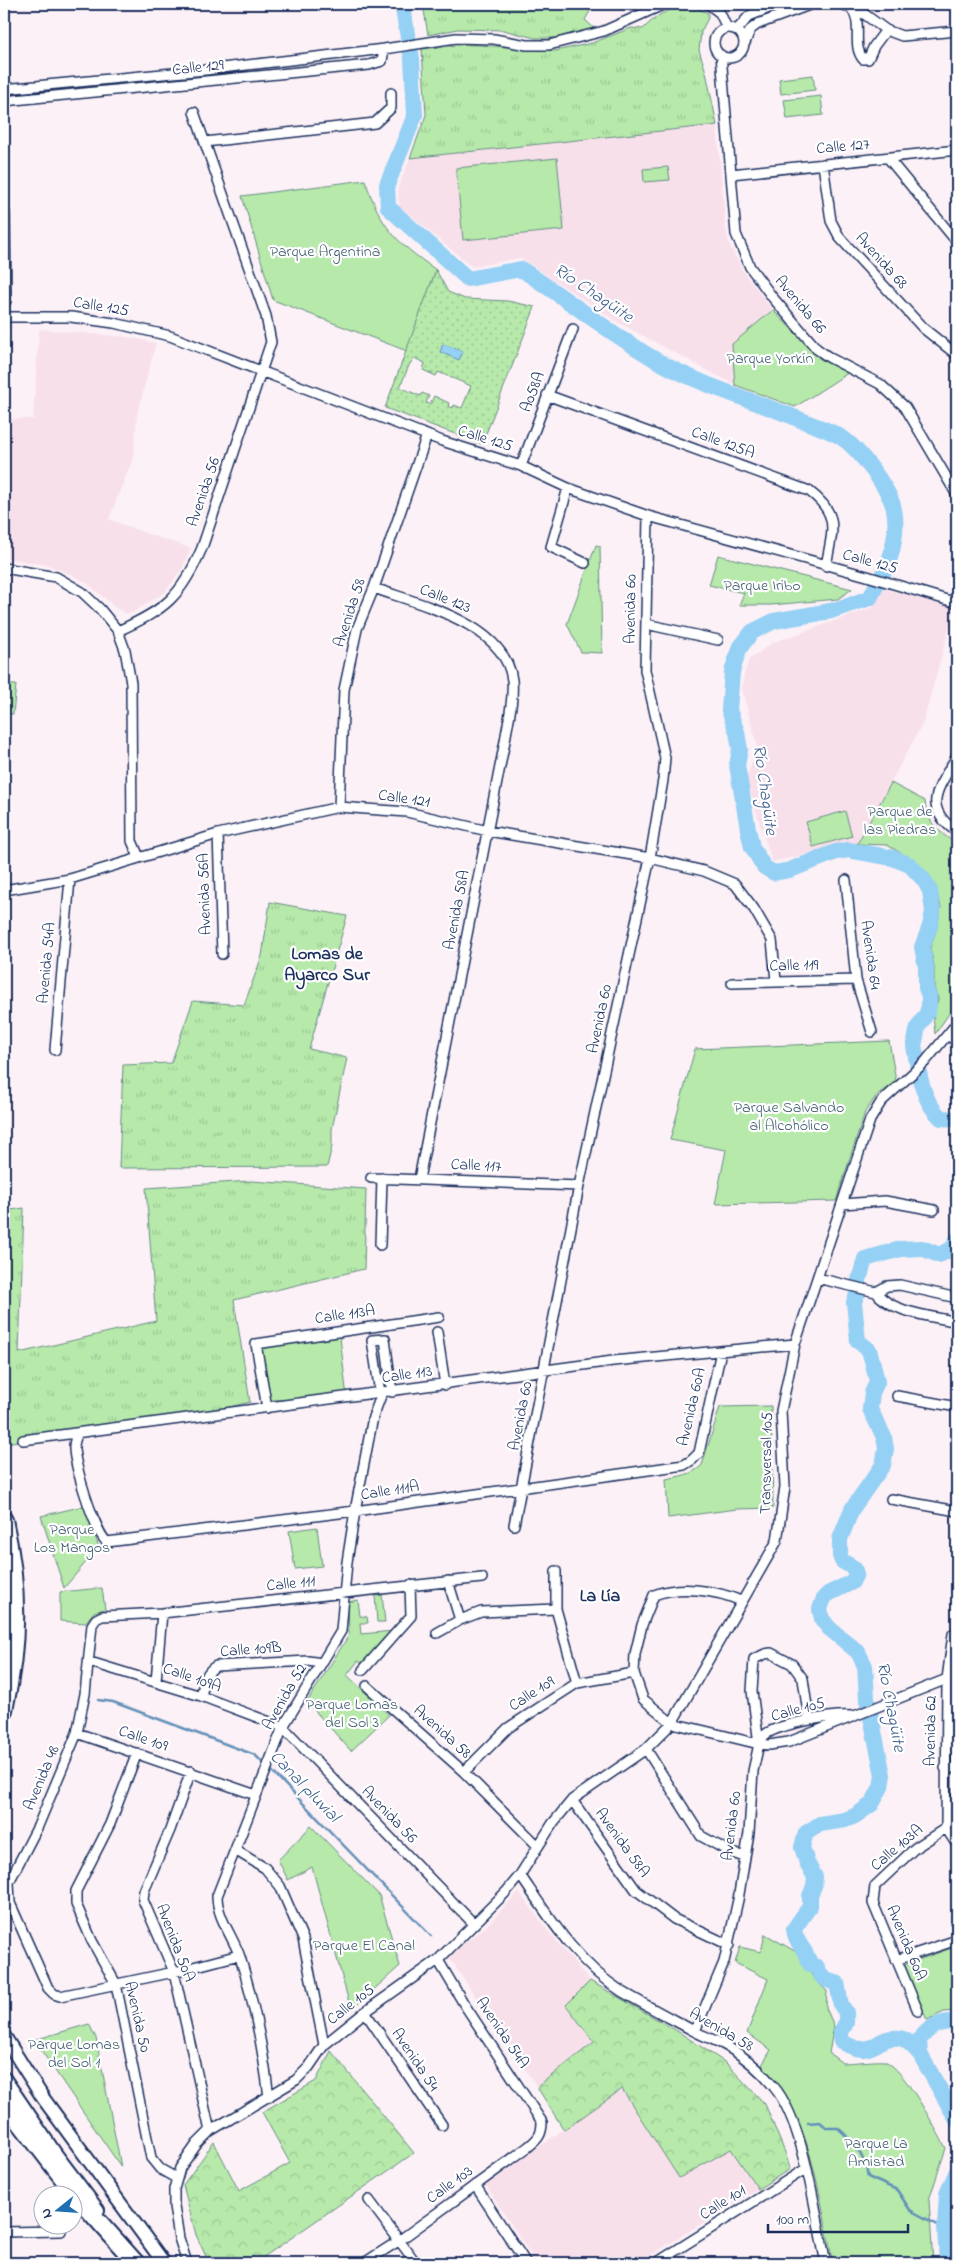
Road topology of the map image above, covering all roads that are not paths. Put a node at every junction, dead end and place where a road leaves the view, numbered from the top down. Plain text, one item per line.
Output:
1 (638, 4) edge
2 (665, 4) edge
3 (708, 4) edge
4 (778, 4) edge
5 (812, 4) edge
6 (842, 4) edge
7 (867, 4) edge
8 (653, 6) edge
9 (856, 7) edge
10 (640, 15) junction
11 (869, 17) junction
12 (727, 28) junction
13 (737, 30) junction
14 (886, 30) junction
15 (957, 31) edge
16 (744, 44) junction
17 (384, 49) junction
18 (721, 56) junction
19 (735, 57) junction
20 (724, 80) junction
21 (4, 89) edge
22 (391, 93) dead end
23 (4, 101) edge
24 (194, 112) dead end
25 (205, 142) junction
26 (957, 150) edge
27 (888, 158) junction
28 (823, 164) junction
29 (731, 174) junction
30 (5, 213) edge
31 (957, 242) edge
32 (5, 301) edge
33 (5, 317) edge
34 (573, 329) dead end
35 (957, 355) edge
36 (261, 372) junction
37 (547, 394) junction
38 (427, 435) junction
39 (521, 466) junction
40 (568, 488) junction
41 (957, 495) edge
42 (648, 516) junction
43 (585, 563) dead end
44 (826, 566) junction
45 (4, 568) edge
46 (374, 588) junction
47 (957, 603) edge
48 (646, 624) junction
49 (118, 631) junction
50 (718, 640) dead end
51 (498, 649) joint
52 (957, 756) edge
53 (338, 807) junction
54 (488, 831) junction
55 (957, 832) edge
56 (218, 834) junction
57 (138, 857) junction
58 (650, 858) junction
59 (70, 879) junction
60 (846, 880) dead end
61 (4, 890) edge
62 (222, 954) dead end
63 (856, 980) junction
64 (776, 981) junction
65 (732, 983) dead end
66 (957, 1023) edge
67 (872, 1032) dead end
68 (949, 1036) junction
69 (957, 1042) edge
70 (55, 1050) dead end
71 (371, 1178) dead end
72 (382, 1178) junction
73 (419, 1179) junction
74 (579, 1186) junction
75 (842, 1204) junction
76 (934, 1210) dead end
77 (380, 1245) dead end
78 (817, 1278) junction
79 (872, 1291) junction
80 (957, 1298) edge
81 (439, 1317) dead end
82 (957, 1322) edge
83 (437, 1332) dead end
84 (795, 1344) junction
85 (721, 1351) junction
86 (545, 1371) junction
87 (445, 1385) junction
88 (385, 1393) junction
89 (897, 1396) dead end
90 (957, 1407) edge
91 (267, 1408) junction
92 (77, 1434) junction
93 (23, 1440) dead end
94 (684, 1464) joint
95 (522, 1486) junction
96 (891, 1499) dead end
97 (355, 1511) junction
98 (957, 1511) edge
99 (4, 1520) edge
100 (514, 1525) dead end
101 (556, 1571) dead end
102 (482, 1578) dead end
103 (448, 1581) junction
104 (410, 1585) junction
105 (345, 1594) junction
106 (741, 1601) junction
107 (556, 1609) junction
108 (162, 1613) junction
109 (102, 1616) joint
110 (460, 1620) junction
111 (437, 1633) dead end
112 (953, 1634) dead end
113 (90, 1662) junction
114 (322, 1663) junction
115 (363, 1670) dead end
116 (634, 1673) junction
117 (947, 1679) junction
118 (957, 1679) edge
119 (156, 1681) junction
120 (576, 1683) junction
121 (367, 1686) dead end
122 (201, 1696) junction
123 (4, 1710) edge
124 (851, 1716) junction
125 (809, 1720) junction
126 (672, 1723) junction
127 (283, 1727) junction
128 (77, 1733) junction
129 (758, 1744) junction
130 (646, 1749) junction
131 (137, 1753) junction
132 (945, 1768) junction
133 (957, 1768) edge
134 (191, 1771) junction
135 (464, 1772) junction
136 (256, 1795) junction
137 (572, 1800) junction
138 (946, 1828) junction
139 (957, 1844) edge
140 (537, 1845) junction
141 (235, 1850) junction
142 (744, 1857) junction
143 (520, 1875) junction
144 (876, 1886) joint
145 (474, 1924) junction
146 (957, 1940) edge
147 (729, 1945) junction
148 (239, 1955) junction
149 (438, 1960) junction
150 (896, 1960) junction
151 (174, 1972) junction
152 (116, 1984) junction
153 (918, 2011) dead end
154 (364, 2012) junction
155 (694, 2031) junction
156 (4, 2036) edge
157 (324, 2045) junction
158 (4, 2078) edge
159 (269, 2098) junction
160 (4, 2102) edge
161 (542, 2122) joint
162 (442, 2125) dead end
163 (210, 2131) junction
164 (807, 2168) junction
165 (176, 2178) junction
166 (475, 2185) junction
167 (369, 2200) dead end
168 (4, 2232) edge
169 (32, 2232) edge
170 (400, 2240) junction
171 (136, 2263) edge
172 (164, 2263) edge
173 (187, 2263) edge
174 (364, 2263) edge
175 (416, 2263) edge
176 (526, 2263) edge
177 (656, 2263) edge
178 (826, 2263) edge

1 - 10 street
2 - 8 street, Calle 129
3 - 12 street
4 - 13 street
5 - 16 street
6 - 9 street
7 - 11 street
8 - 10 street, Calle 129
9 - 11 street
9 - 14 street
10 - 17 street, Calle 129
11 - 14 street
12 - 13 street
12 - 18 street
13 - 16 street
14 - 15 street
16 - 19 street
17 - 21 street, Calle 129
17 - 23 street, Calle 129
18 - 19 street
18 - 20 street, Avenida 66
19 - 20 street, Avenida 66
20 - 29 street, Avenida 66
22 - 25 street
24 - 25 street, Avenida 56
25 - 36 street, Avenida 56
26 - 27 street, Calle 127
27 - 28 street, Calle 127
27 - 31 street
28 - 29 street, Calle 127
28 - 35 street, Avenida 68
29 - 41 street, Avenida 66
30 - 32 street
32 - 33 street
33 - 36 street, Calle 125
34 - 37 street, A058A
36 - 38 street, Calle 125
36 - 49 street, Avenida 56
37 - 39 street, A058A
37 - 44 street, Calle 125A
38 - 39 street, Calle 125
38 - 46 street, Avenida 58
39 - 40 street, Calle 125
40 - 42 street, Calle 125
40 - 43 street
42 - 44 street, Calle 125
42 - 48 street, Avenida 60
44 - 47 street, Calle 125
45 - 49 street
46 - 51 street, Calle 123
46 - 53 street, Avenida 58
48 - 50 street
48 - 58 street, Avenida 60
49 - 57 street
51 - 54 street, Avenida 58A
52 - 55 street
53 - 54 street, Calle 121
53 - 56 street, Calle 121
54 - 58 street, Calle 121
54 - 73 street, Avenida 58A
56 - 57 street, Calle 121
56 - 62 street, Avenida 56A
57 - 59 street, Calle 121
58 - 64 street, Calle 121
58 - 74 street, Avenida 60
59 - 61 street, Calle 121
59 - 70 street, Avenida 54A
60 - 63 street, Avenida 64
63 - 64 street, Calle 119
63 - 67 street, Avenida 64
64 - 65 street, Calle 119
66 - 68 street, Transversal 105
68 - 69 street
68 - 75 street, Transversal 105
71 - 72 street, Calle 117
72 - 73 street, Calle 117
72 - 77 street
73 - 74 street, Calle 117
74 - 86 street, Avenida 60
75 - 76 street
75 - 78 street, Transversal 105
78 - 79 street
78 - 84 street, Transversal 105
79 - 80 street
79 - 82 street
81 - 91 street, Calle 113A
83 - 87 street
84 - 85 street, Calle 113
84 - 106 street, Transversal 105
85 - 86 street, Calle 113
85 - 94 street, Avenida 60A
86 - 87 street, Calle 113
86 - 95 street, Avenida 60
87 - 88 street, Calle 113
88 - 88 street
88 - 91 street, Calle 113
88 - 97 street, Avenida 52
89 - 90 street
91 - 92 street, Calle 113
92 - 93 street, Calle 113
92 - 97 street, Calle 111A
94 - 95 street, Calle 111A
95 - 97 street, Calle 111A
95 - 100 street, Avenida 60
96 - 98 street
97 - 105 street, Avenida 52
99 - 123 highway
101 - 107 street
102 - 103 street, Calle 111
103 - 104 street, Calle 111
103 - 110 street
104 - 105 street, Calle 111
104 - 115 street
105 - 108 street, Calle 111
105 - 114 street, Avenida 52
106 - 116 street
106 - 126 street, Transversal 105
107 - 110 street
107 - 120 street
108 - 109 street, Calle 111
108 - 119 street
109 - 113 street, Avenida 48
110 - 111 street
112 - 117 street, Avenida 62
113 - 119 street, Calle 109A
113 - 128 street, Avenida 48
114 - 122 street, Calle 109B
114 - 127 street, Avenida 52
116 - 120 street, Calle 109
116 - 126 street
117 - 118 street, Calle 105
117 - 124 street, Calle 105
117 - 132 street, Avenida 62
119 - 122 street, Calle 109A
120 - 135 street, Calle 109
121 - 135 street, Avenida 58
122 - 127 street, Calle 109A
124 - 125 street, Calle 105
124 - 129 street, Calle 105
125 - 129 street, Calle 105
125 - 129 street, Avenida 60
126 - 129 street, Calle 105
126 - 130 street, Transversal 105
127 - 136 street, Avenida 52
127 - 145 street, Avenida 56
128 - 131 street, Calle 109
128 - 152 street, Avenida 48
129 - 142 street, Avenida 60
130 - 137 street, Transversal 105
130 - 142 street
131 - 134 street, Calle 109
131 - 152 street, Avenida 50
132 - 133 street
132 - 138 street, Avenida 62
134 - 136 street, Calle 109
134 - 151 street, Avenida 50A
135 - 140 street, Avenida 58
136 - 141 street, Avenida 52
137 - 140 street, Transversal 105
137 - 147 street, Avenida 58A
138 - 139 street, Calle 103A
138 - 144 street, Calle 103A
140 - 143 street, Calle 105
141 - 148 street, Avenida 52
141 - 157 street
142 - 147 street, Avenida 60
143 - 145 street, Calle 105
143 - 155 street, Avenida 58
144 - 150 street, Avenida 60A
145 - 149 street, Calle 105
146 - 150 street
147 - 155 street, Avenida 60
148 - 151 street
148 - 159 street, Avenida 52
149 - 154 street, Calle 105
149 - 161 street, Avenida 54A
150 - 153 street, Avenida 60A
151 - 152 street
151 - 163 street, Avenida 50A
152 - 165 street, Avenida 50
154 - 157 street, Calle 105
154 - 162 street, Avenida 54
155 - 164 street, Avenida 58
156 - 172 main road
157 - 159 street, Calle 105
158 - 171 main road
159 - 163 street, Calle 105
160 - 171 highway
161 - 166 street, Calle 103
163 - 165 street, Calle 105
164 - 177 street, Calle 101
164 - 178 street, Avenida 58
165 - 173 street
166 - 170 street, Calle 103
166 - 176 street
167 - 170 street
168 - 169 street
170 - 174 street, Calle 103
170 - 175 street

